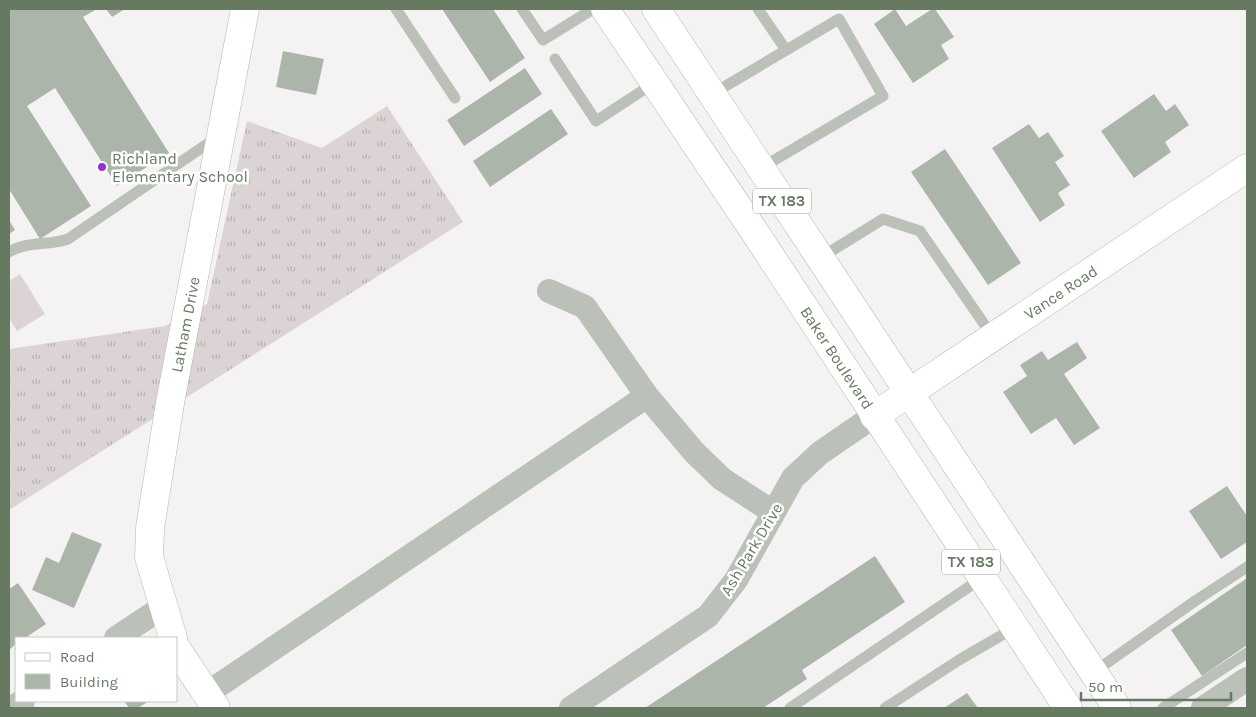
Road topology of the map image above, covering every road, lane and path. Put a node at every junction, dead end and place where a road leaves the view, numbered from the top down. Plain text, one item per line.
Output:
1 (244, 9) edge
2 (396, 9) edge
3 (522, 9) edge
4 (593, 9) edge
5 (605, 9) edge
6 (656, 9) edge
7 (758, 9) edge
8 (786, 50) junction
9 (555, 59) dead end
10 (654, 83) junction
11 (712, 94) junction
12 (455, 98) dead end
13 (220, 135) junction
14 (761, 168) junction
15 (1247, 168) edge
16 (9, 252) edge
17 (820, 258) junction
18 (549, 291) dead end
19 (993, 337) junction
20 (908, 392) junction
21 (647, 396) junction
22 (874, 416) junction
23 (773, 512) junction
24 (1247, 567) edge
25 (982, 578) junction
26 (163, 606) junction
27 (1014, 628) junction
28 (117, 637) edge
29 (173, 637) edge
30 (178, 651) edge
31 (1247, 653) edge
32 (1094, 672) junction
33 (1247, 679) edge
34 (211, 701) edge
35 (571, 708) edge
36 (790, 708) edge
37 (885, 708) edge
38 (1068, 708) edge
39 (1118, 708) edge
40 (1163, 708) edge
41 (1203, 708) edge

1 - 13 main road, Latham Drive
2 - 12 lane
3 - 4 lane
5 - 10 main road, Baker Boulevard / TX 183
6 - 11 main road, TX 183
7 - 8 lane
8 - 11 lane
8 - 14 lane
9 - 10 lane
10 - 22 main road, Baker Boulevard / TX 183
11 - 14 main road, TX 183
13 - 16 lane
13 - 26 main road, Latham Drive
14 - 17 main road, TX 183
15 - 19 main road, Vance Road
17 - 19 lane
17 - 20 main road, TX 183
18 - 21 street
19 - 20 main road, Vance Road
20 - 22 main road, Vance Road
20 - 32 main road, TX 183
21 - 23 street
21 - 34 street
22 - 23 street, Ash Park Drive
22 - 25 main road, Baker Boulevard / TX 183
23 - 35 street, Ash Park Drive
24 - 32 lane
25 - 27 main road, Baker Boulevard / TX 183
25 - 36 lane
26 - 28 street
26 - 29 main road, Latham Drive
27 - 37 lane
27 - 38 main road, Baker Boulevard / TX 183
30 - 34 main road
31 - 40 lane
32 - 39 main road, TX 183
33 - 41 street

